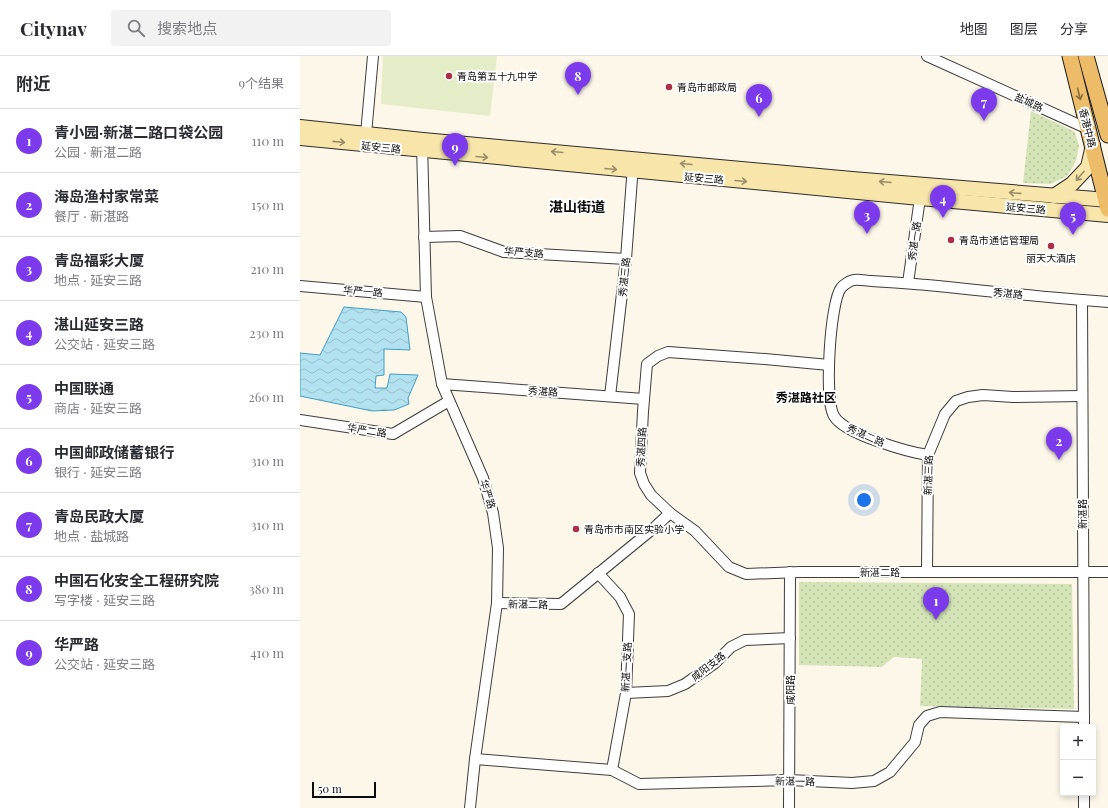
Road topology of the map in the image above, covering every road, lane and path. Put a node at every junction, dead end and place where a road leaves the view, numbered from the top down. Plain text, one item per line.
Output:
1 (373, 56) edge
2 (927, 56) edge
3 (1070, 56) edge
4 (1086, 56) edge
5 (300, 127) edge
6 (1088, 129) junction
7 (366, 134) junction
8 (1108, 135) edge
9 (300, 138) edge
10 (422, 146) junction
11 (1092, 146) junction
12 (633, 165) junction
13 (1054, 196) junction
14 (920, 198) junction
15 (1108, 206) edge
16 (424, 237) junction
17 (626, 259) junction
18 (908, 283) junction
19 (300, 286) edge
20 (426, 297) junction
21 (1082, 300) junction
22 (1108, 302) edge
23 (829, 365) junction
24 (442, 384) junction
25 (610, 396) junction
26 (1082, 396) junction
27 (644, 399) junction
28 (449, 401) junction
29 (300, 420) edge
30 (928, 455) junction
31 (670, 513) junction
32 (695, 531) joint
33 (790, 572) junction
34 (927, 572) junction
35 (1083, 572) junction
36 (1108, 572) edge
37 (598, 573) junction
38 (497, 603) junction
39 (790, 638) junction
40 (626, 693) junction
41 (1084, 722) edge
42 (475, 759) junction
43 (612, 770) junction
44 (789, 780) junction
45 (1084, 796) edge
46 (470, 808) edge
47 (789, 808) edge
48 (1084, 808) edge

1 - 7 street
2 - 6 street, 盐城路
3 -> 6 main road, 香港中路
4 - 8 main road, 香港中路
5 - 7 main road, 延安三路
6 - 11 main road, 香港中路
7 - 10 main road, 延安三路
9 -> 10 main road, 延安三路
10 - 12 main road, 延安三路
10 - 16 street, 华严路
11 -> 13 main road
11 - 15 main road, 香港中路
13 -> 12 main road, 延安三路
12 -> 14 main road, 延安三路
12 - 17 street, 秀湛三路
13 - 15 main road, 延安三路
14 - 15 main road, 延安三路
14 - 18 street, 秀湛一路
16 - 17 street, 华严支路
16 - 20 street, 华严路
17 - 25 street, 秀湛三路
18 - 21 street, 秀湛路
18 - 23 street, 秀湛路
19 - 20 street, 华严一路
20 - 24 street, 华严路
21 - 22 street, 秀湛路
21 - 26 street, 新湛路
23 - 27 street, 秀湛四路
23 - 30 street, 秀湛二路
24 - 25 street, 秀湛路
24 - 28 street, 华严路
25 - 27 street, 秀湛路
26 - 30 street, 新湛三路
26 - 35 street, 新湛路
27 - 31 street, 秀湛四路
28 - 29 street, 华严二路
28 - 38 street, 华严路
30 - 34 street, 新湛三路
31 - 32 street, 秀湛四路
31 - 37 street, 新湛二路
32 - 33 street, 新湛二路
33 - 34 street, 新湛二路
33 - 39 street, 咸阳路
34 - 35 street, 新湛二路
35 - 36 street, 新湛二路
35 - 41 street, 新湛路
37 - 38 street, 新湛二路
37 - 40 street, 新湛一支路
38 - 42 street, 华严路
39 - 40 street, 咸阳支路
39 - 44 street, 咸阳路
40 - 43 street, 新湛一支路
41 - 44 street, 新湛一路
42 - 43 street, 新湛一路
42 - 46 street, 华严路
43 - 44 street, 新湛一路
44 - 47 street, 咸阳路
45 - 48 street

